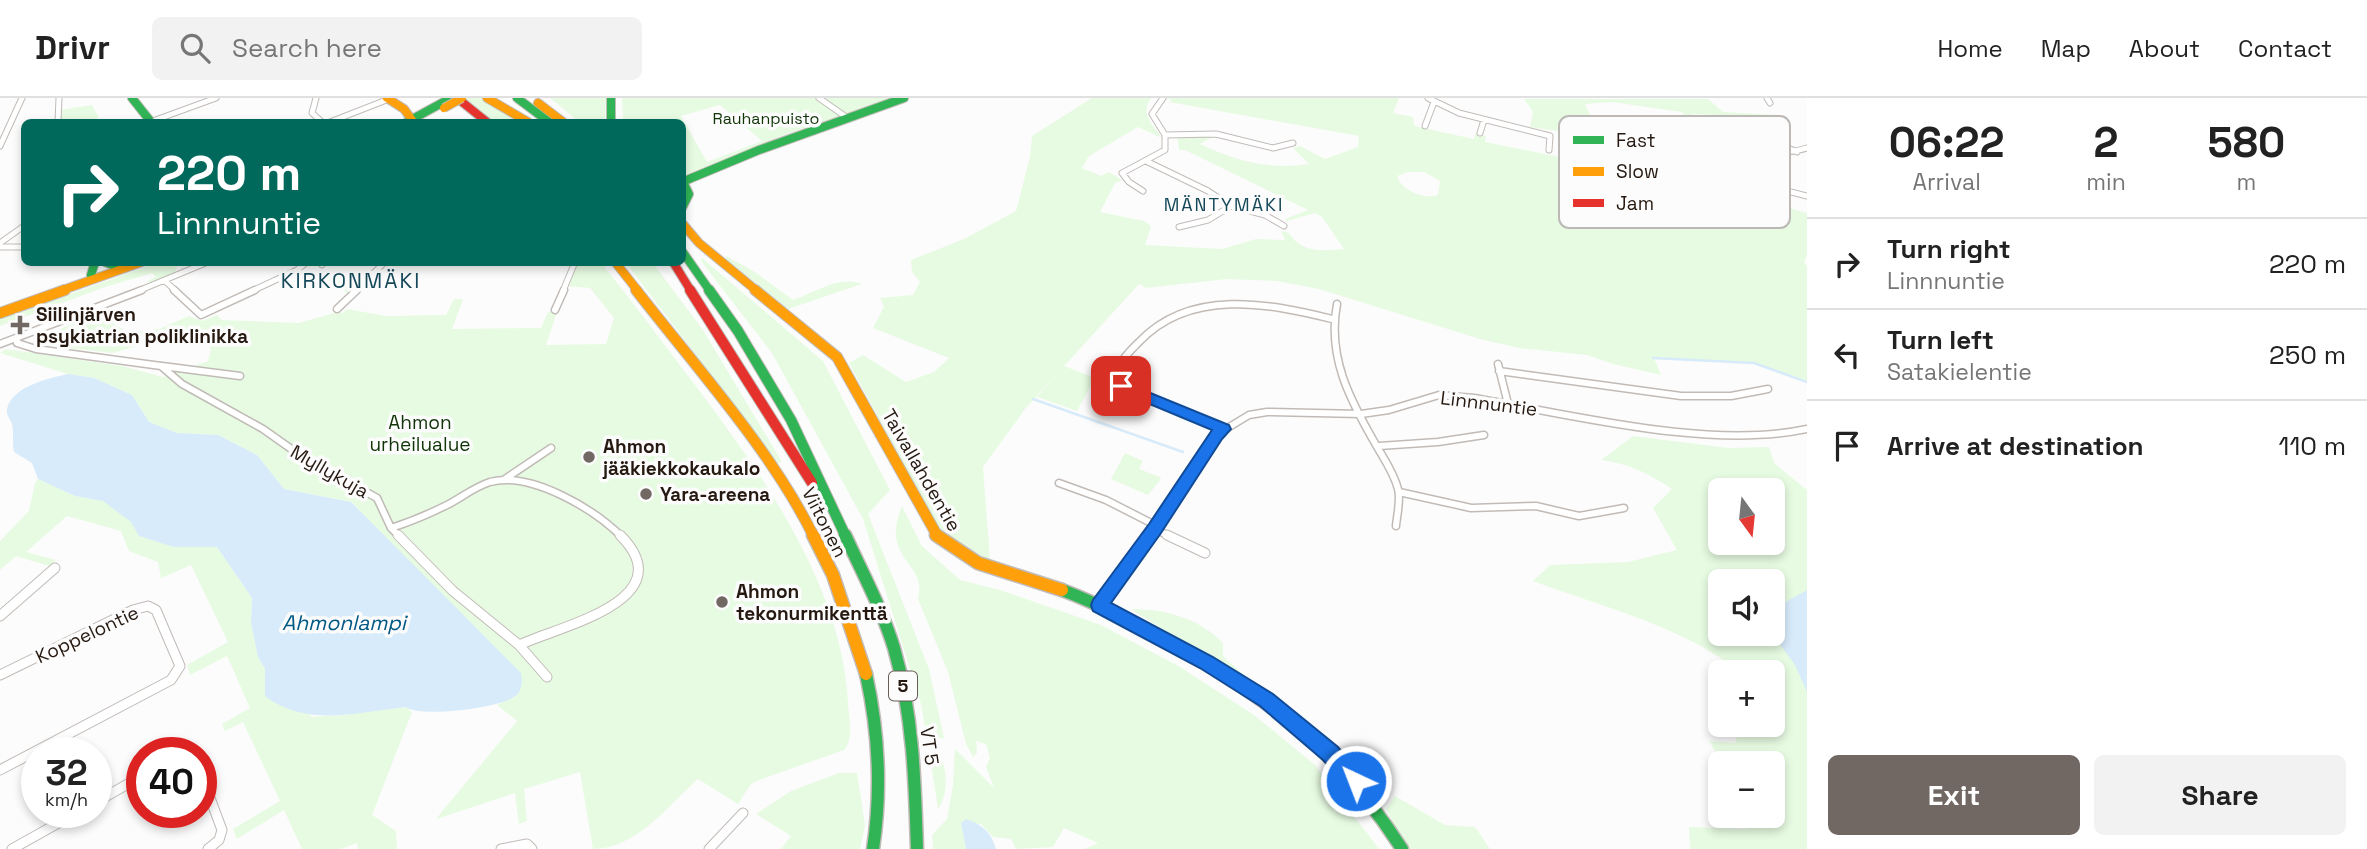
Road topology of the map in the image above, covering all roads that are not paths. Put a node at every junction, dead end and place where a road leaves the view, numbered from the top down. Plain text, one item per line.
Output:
1 (22, 98) edge
2 (59, 98) edge
3 (132, 98) edge
4 (216, 98) edge
5 (316, 98) edge
6 (451, 98) edge
7 (460, 98) edge
8 (487, 98) edge
9 (517, 98) edge
10 (531, 98) edge
11 (611, 98) edge
12 (819, 98) edge
13 (904, 98) edge
14 (1163, 98) edge
15 (388, 99) edge
16 (1431, 100) edge
17 (442, 106) junction
18 (404, 109) junction
19 (428, 111) junction
20 (58, 119) edge
21 (148, 119) edge
22 (158, 119) edge
23 (319, 119) edge
24 (338, 119) edge
25 (411, 119) edge
26 (417, 119) edge
27 (418, 119) edge
28 (484, 119) edge
29 (523, 119) edge
30 (545, 119) edge
31 (559, 119) edge
32 (611, 119) edge
33 (849, 119) junction
34 (1484, 120) junction
35 (1425, 126) dead end
36 (1480, 133) dead end
37 (1165, 135) junction
38 (1293, 143) dead end
39 (0, 146) edge
40 (1807, 148) edge
41 (1790, 149) edge
42 (1549, 150) dead end
43 (1790, 152) edge
44 (1798, 152) junction
45 (1146, 161) junction
46 (686, 181) edge
47 (1143, 191) dead end
48 (1790, 192) edge
49 (1807, 196) edge
50 (1231, 206) junction
51 (1284, 226) dead end
52 (686, 227) edge
53 (1179, 227) dead end
54 (21, 228) edge
55 (0, 245) edge
56 (21, 247) edge
57 (686, 257) edge
58 (94, 266) edge
59 (111, 266) edge
60 (131, 266) edge
61 (195, 266) edge
62 (302, 266) edge
63 (382, 266) edge
64 (573, 266) edge
65 (618, 266) edge
66 (676, 266) edge
67 (91, 275) junction
68 (165, 281) junction
69 (1337, 304) dead end
70 (0, 307) edge
71 (337, 309) dead end
72 (555, 310) dead end
73 (0, 313) edge
74 (1332, 319) junction
75 (17, 339) junction
76 (0, 344) edge
77 (161, 366) junction
78 (240, 376) dead end
79 (1768, 389) dead end
80 (1508, 404) junction
81 (1361, 414) junction
82 (1223, 429) junction
83 (1807, 429) edge
84 (1484, 435) dead end
85 (1379, 446) junction
86 (551, 448) dead end
87 (505, 479) junction
88 (1059, 484) dead end
89 (1399, 492) junction
90 (1624, 508) dead end
91 (1396, 526) dead end
92 (391, 528) junction
93 (1156, 528) junction
94 (843, 534) junction
95 (1205, 553) dead end
96 (55, 568) dead end
97 (1100, 605) junction
98 (0, 616) edge
99 (519, 645) junction
100 (0, 675) edge
101 (547, 677) dead end
102 (0, 770) edge
103 (743, 813) dead end
104 (217, 817) edge
105 (49, 828) edge
106 (12, 849) edge
107 (208, 849) edge
108 (501, 849) edge
109 (532, 849) edge
110 (709, 849) edge
111 (873, 849) edge
112 (917, 849) edge
113 (1402, 849) edge

1 - 39 street
2 - 20 street
3 - 21 main road
4 - 22 street
5 - 23 street
6 - 17 main road
7 - 17 main road, bridge
7 - 28 main road
8 - 29 main road
9 - 30 main road
10 - 31 main road
11 - 32 main road
12 - 33 street
13 - 33 main road
14 - 37 street
15 - 18 main road
15 - 24 street
16 - 34 street
16 - 35 street
17 - 19 main road
17 - 27 main road
18 - 19 main road
18 - 25 main road
19 - 26 main road
33 - 46 main road
34 - 36 street
34 - 42 street
37 - 38 street
37 - 45 street
40 - 44 street
41 - 44 street
43 - 44 street
45 - 47 street
45 - 50 street
48 - 49 street
50 - 51 street
50 - 53 street
52 - 97 main road, Taivallahdentie
54 - 55 street
55 - 56 street
57 - 94 main road, VT 5 / 5
58 - 67 main road
59 - 67 main road
60 - 73 main road
61 - 68 street
62 - 68 street
63 - 71 street
64 - 72 street
65 - 111 main road, Viitonen
66 - 94 main road, VT 5 / 5
67 - 70 main road
68 - 75 street
69 - 74 street
74 - 81 street
74 - 82 street
75 - 76 street
75 - 77 street
77 - 78 street
77 - 92 street, Myllykuja
79 - 80 street
80 - 81 street, Linnnuntie
80 - 83 street, Linnnuntie
81 - 82 street, Linnnuntie
81 - 85 street
82 - 93 street, Linnnuntie
84 - 85 street
85 - 89 street
86 - 87 street
87 - 92 street
87 - 99 street
88 - 93 street
89 - 90 street
89 - 91 street
92 - 99 street, Myllykuja
93 - 95 street
93 - 97 street, Linnnuntie
94 - 112 main road, VT 5 / 5
96 - 98 street
97 - 113 main road, Taivallahdentie
99 - 101 street, Myllykuja
100 - 102 street, Koppelontie
103 - 110 street
104 - 107 street
105 - 106 street
108 - 109 street

